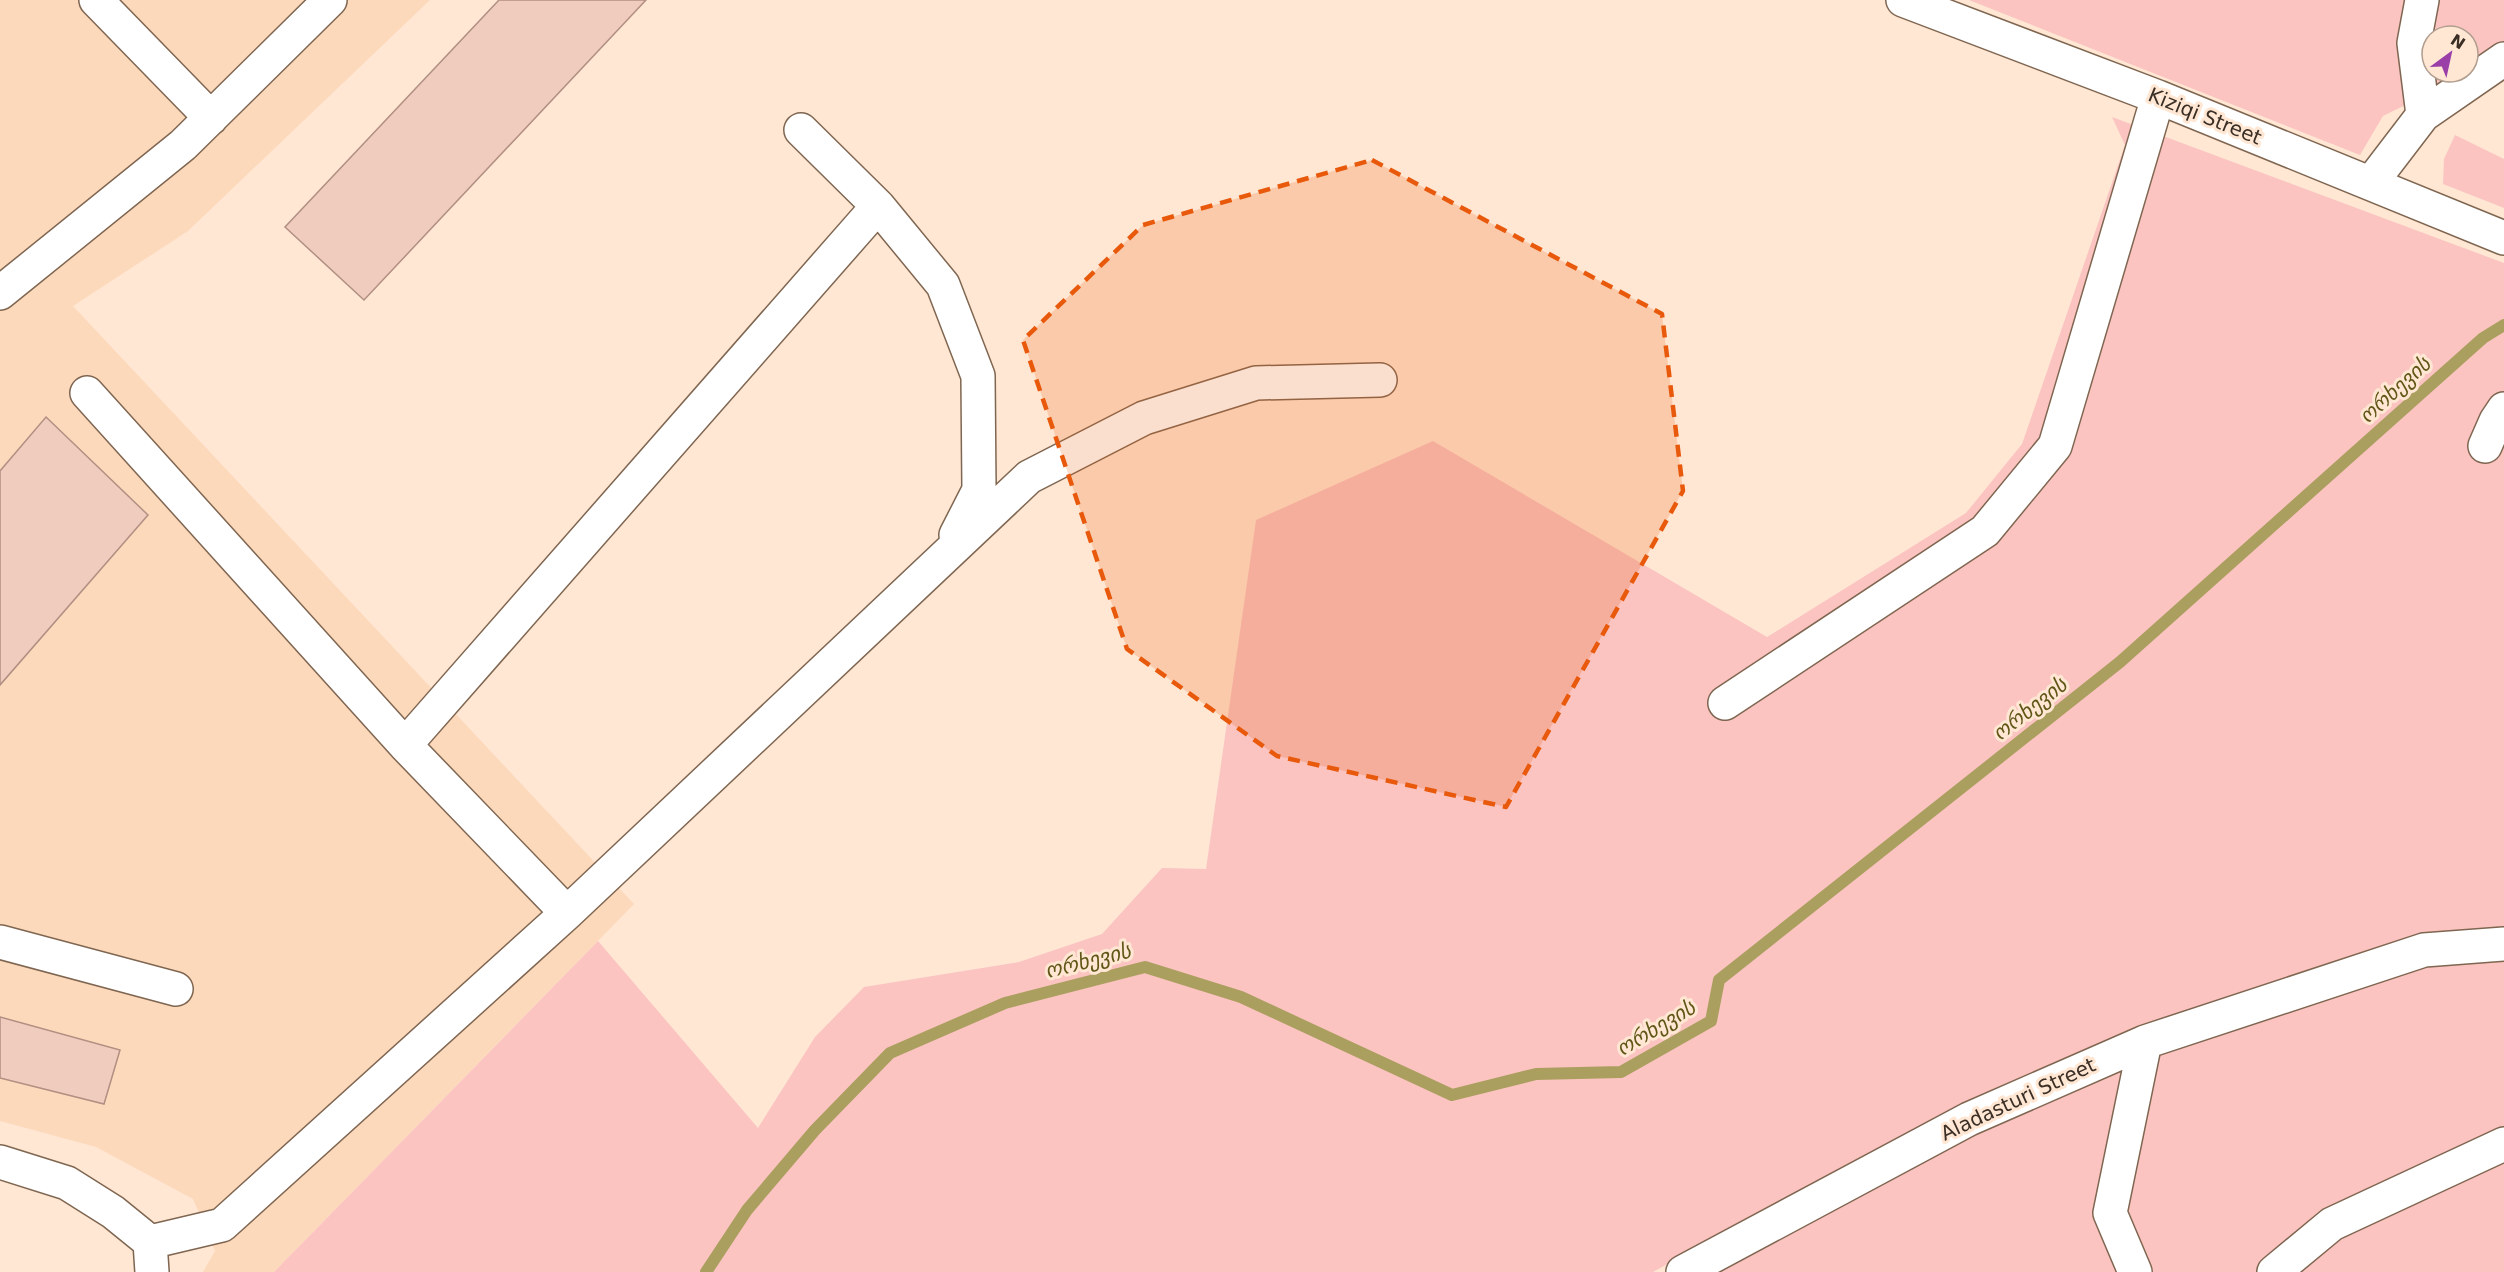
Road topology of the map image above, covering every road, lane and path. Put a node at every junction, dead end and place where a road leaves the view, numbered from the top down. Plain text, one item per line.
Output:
1 (96, 0) edge
2 (330, 0) edge
3 (1903, 0) edge
4 (2422, 0) edge
5 (2504, 59) edge
6 (2158, 97) junction
7 (2423, 115) junction
8 (211, 118) junction
9 (801, 130) dead end
10 (2371, 183) junction
11 (878, 206) junction
12 (2504, 238) edge
13 (0, 293) edge
14 (1380, 380) dead end
15 (87, 393) dead end
16 (2504, 409) edge
17 (2486, 446) dead end
18 (945, 557) junction
19 (1725, 703) dead end
20 (405, 745) junction
21 (567, 913) junction
22 (0, 942) edge
23 (2504, 944) edge
24 (176, 989) dead end
25 (2145, 1042) junction
26 (2504, 1144) edge
27 (0, 1162) edge
28 (151, 1257) edge
29 (1683, 1272) edge
30 (2135, 1272) edge
31 (2274, 1272) edge

1 - 8 street
2 - 8 street
3 - 6 street, Kiziqi Street
4 - 7 street
5 - 7 street
6 - 10 street, Kiziqi Street
6 - 19 street
7 - 10 street
8 - 13 street
9 - 11 street
10 - 12 street, Kiziqi Street
11 - 18 street
11 - 20 street
14 - 18 street
15 - 20 street
16 - 17 street
18 - 21 street
20 - 21 street
21 - 28 street
22 - 24 street
23 - 25 street, Aladasturi Street
25 - 29 street, Aladasturi Street
25 - 30 street
26 - 31 street
27 - 28 street

